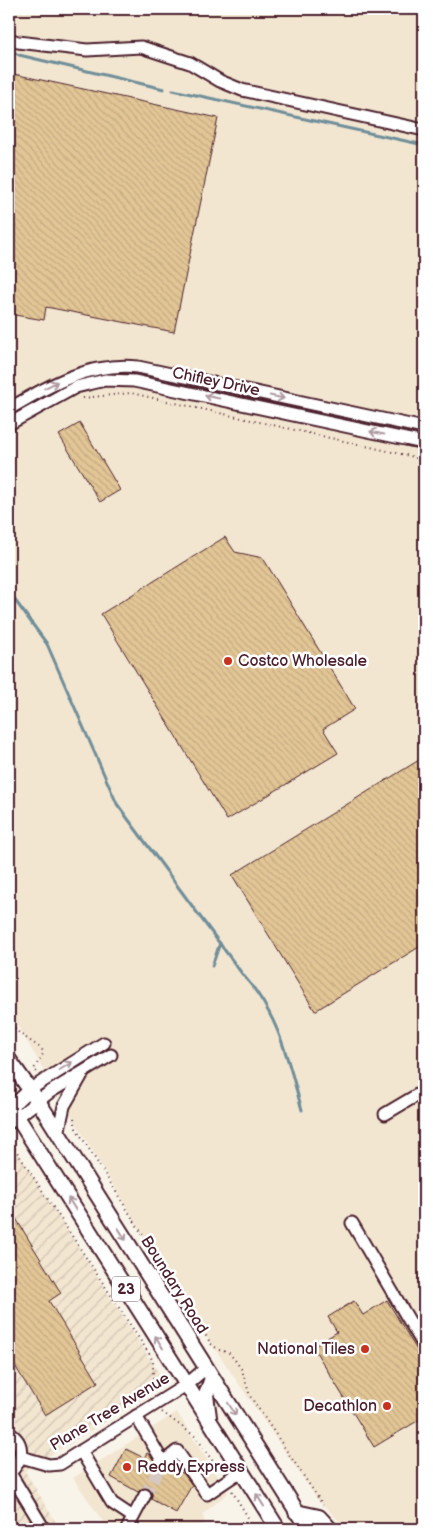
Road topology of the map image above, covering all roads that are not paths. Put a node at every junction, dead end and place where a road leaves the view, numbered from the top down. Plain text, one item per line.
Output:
1 (9, 39) edge
2 (424, 130) edge
3 (9, 409) edge
4 (9, 424) edge
5 (424, 428) edge
6 (424, 443) edge
7 (104, 1043) dead end
8 (111, 1055) dead end
9 (9, 1060) edge
10 (84, 1071) junction
11 (424, 1091) edge
12 (33, 1095) junction
13 (11, 1112) edge
14 (385, 1114) dead end
15 (58, 1134) junction
16 (352, 1223) dead end
17 (424, 1346) edge
18 (209, 1373) junction
19 (186, 1385) junction
20 (136, 1416) junction
21 (209, 1421) junction
22 (9, 1433) edge
23 (81, 1451) junction
24 (21, 1458) junction
25 (241, 1471) junction
26 (9, 1473) edge
27 (145, 1495) tunnel mouth
28 (296, 1512) junction
29 (133, 1517) junction
30 (44, 1529) edge
31 (126, 1529) edge
32 (278, 1529) edge
33 (308, 1529) edge
34 (330, 1529) edge

1 - 2 street
3 -> 5 street, Chifley Drive
6 -> 4 street, Chifley Drive
12 -> 7 street
8 - 10 street
9 - 12 main road, Boundary Road / 23
10 - 12 street
10 - 15 street
11 - 14 street
12 - 13 street
12 - 15 main road, Boundary Road / 23
19 -> 13 main road, 23
15 -> 18 main road, Boundary Road / 23
16 - 17 street
18 - 19 street, Plane Tree Avenue
18 - 21 main road
18 -> 28 main road, Boundary Road / 23
19 - 20 street, Plane Tree Avenue
19 - 21 main road, 23
20 - 23 street, Plane Tree Avenue
20 - 25 street
21 - 25 main road, 23
22 - 24 street
23 - 24 street, Plane Tree Avenue
23 - 29 street
24 - 26 street
32 -> 25 main road, 23
26 - 30 street
27 - 29 street
28 - 33 main road, Boundary Road / 23
28 - 34 main road
29 - 31 street

